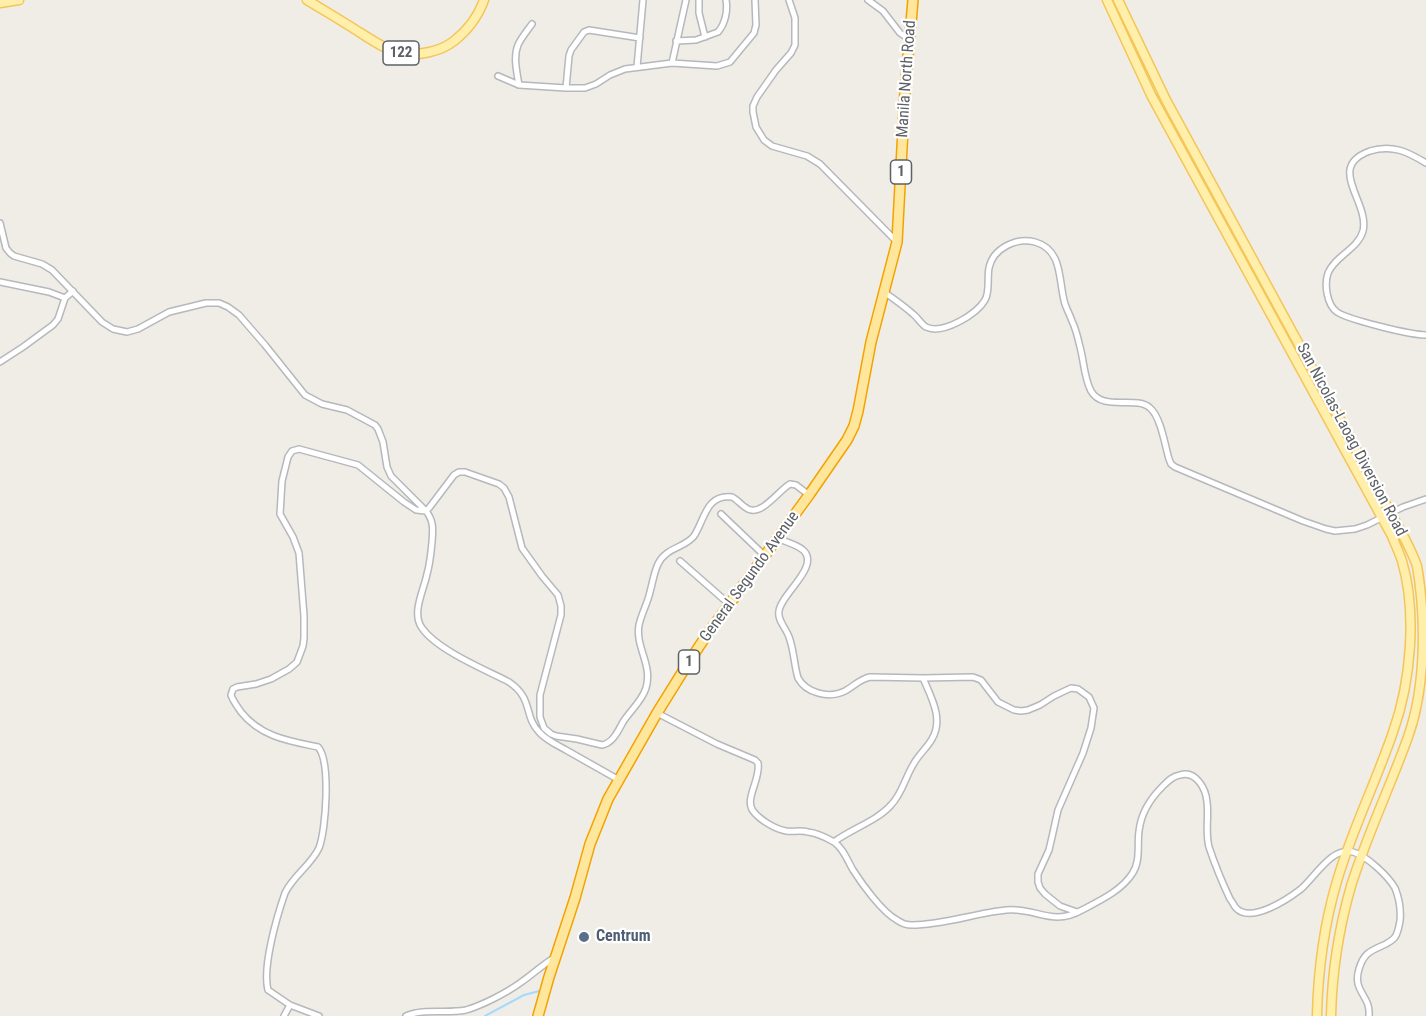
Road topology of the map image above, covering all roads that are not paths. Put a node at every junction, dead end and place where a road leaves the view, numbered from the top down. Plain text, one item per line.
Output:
1 (19, 0) edge
2 (308, 0) edge
3 (484, 0) edge
4 (643, 0) edge
5 (686, 0) edge
6 (699, 0) edge
7 (726, 0) edge
8 (754, 0) edge
9 (789, 0) edge
10 (868, 0) edge
11 (913, 0) edge
12 (1107, 0) edge
13 (1118, 0) edge
14 (0, 3) edge
15 (532, 24) dead end
16 (705, 37) junction
17 (640, 38) junction
18 (909, 39) junction
19 (676, 41) junction
20 (672, 63) junction
21 (637, 68) junction
22 (498, 76) dead end
23 (519, 85) junction
24 (566, 88) junction
25 (1426, 163) edge
26 (0, 223) edge
27 (897, 242) junction
28 (0, 282) edge
29 (73, 291) junction
30 (884, 292) junction
31 (65, 298) junction
32 (1426, 335) edge
33 (0, 362) edge
34 (866, 370) joint
35 (809, 495) junction
36 (1426, 499) edge
37 (426, 511) junction
38 (1392, 513) junction
39 (721, 514) dead end
40 (1382, 518) junction
41 (777, 538) junction
42 (765, 556) junction
43 (680, 561) dead end
44 (729, 604) junction
45 (923, 678) junction
46 (657, 712) junction
47 (619, 780) junction
48 (834, 842) junction
49 (1347, 851) junction
50 (1362, 856) junction
51 (1078, 912) junction
52 (555, 957) junction
53 (290, 1005) junction
54 (284, 1016) edge
55 (320, 1016) edge
56 (406, 1016) edge
57 (538, 1016) edge
58 (1317, 1016) edge
59 (1332, 1016) edge
60 (1369, 1016) edge

1 - 14 main road
2 - 3 main road, 122
4 - 17 street
5 - 19 street
6 - 16 street
7 - 16 street
8 - 20 street
9 - 27 street
10 - 18 street
11 - 18 highway, Manila North Road / 1
12 - 40 main road, San Nicolas-Laoag Diversion Road
13 - 38 main road, San Nicolas-Laoag Diversion Road
15 - 23 street
16 - 19 street
17 - 21 street
17 - 24 street
18 - 27 highway, Manila North Road / 1
19 - 20 street
20 - 21 street
21 - 24 street
22 - 23 street
23 - 24 street
25 - 32 street
26 - 29 street
27 - 30 highway, Manila North Road / 1
28 - 31 street
29 - 31 street
29 - 37 street
30 - 34 highway, Manila North Road / 1
30 - 40 street
31 - 33 street
34 - 35 highway, General Segundo Avenue / 1
35 - 37 street
35 - 41 highway, General Segundo Avenue / 1
36 - 38 street
37 - 47 street
37 - 53 street
38 - 40 street
38 - 50 main road, San Nicolas-Laoag Diversion Road
39 - 42 street
40 - 49 main road, San Nicolas-Laoag Diversion Road
41 - 42 highway, General Segundo Avenue / 1
41 - 45 street
42 - 44 highway, General Segundo Avenue / 1
43 - 44 street
44 - 46 highway, General Segundo Avenue / 1
45 - 48 street
45 - 51 street
46 - 47 highway, General Segundo Avenue / 1
46 - 48 street
47 - 52 highway, General Segundo Avenue / 1
48 - 51 street
49 - 50 street
49 - 51 street
49 - 58 main road, San Nicolas-Laoag Diversion Road
50 - 59 main road, San Nicolas-Laoag Diversion Road
50 - 60 street
52 - 56 street
52 - 57 highway, General Segundo Avenue / 1
53 - 54 street
53 - 55 street

